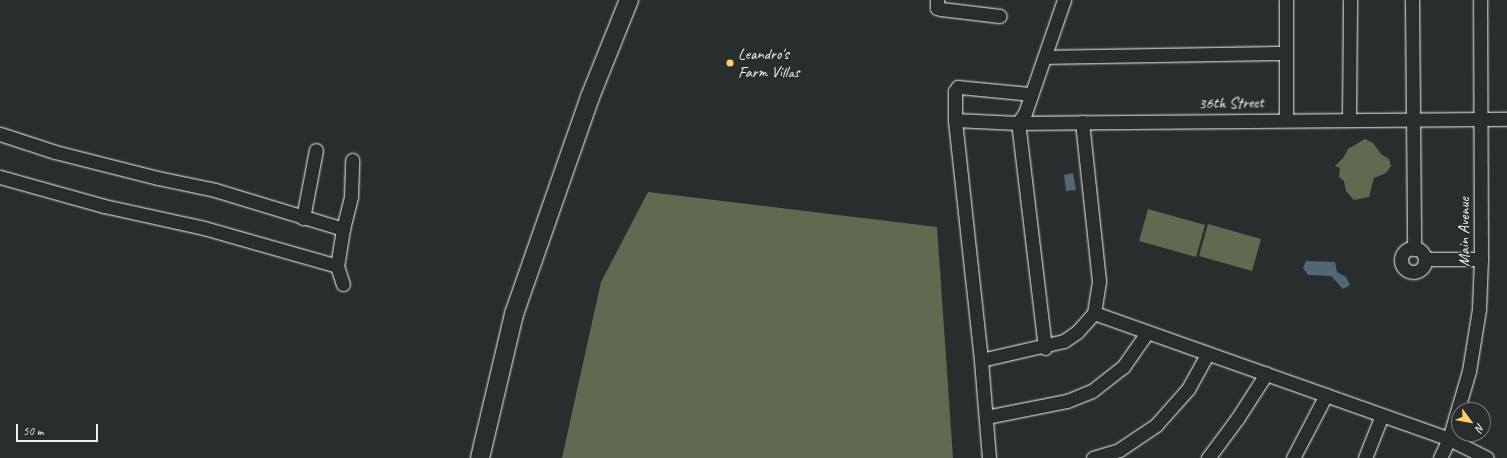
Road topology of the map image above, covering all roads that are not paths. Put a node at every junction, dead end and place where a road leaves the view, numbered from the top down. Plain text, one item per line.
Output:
1 (629, 0) edge
2 (936, 0) edge
3 (1064, 0) edge
4 (1286, 0) edge
5 (1350, 0) edge
6 (1412, 0) edge
7 (1480, 0) edge
8 (1000, 16) dead end
9 (1286, 53) junction
10 (1045, 57) junction
11 (1031, 94) junction
12 (1349, 119) junction
13 (1411, 119) junction
14 (1507, 119) edge
15 (955, 120) junction
16 (1286, 120) junction
17 (1481, 120) junction
18 (1082, 122) junction
19 (1018, 123) junction
20 (0, 134) edge
21 (316, 150) dead end
22 (352, 160) dead end
23 (0, 177) edge
24 (303, 218) junction
25 (343, 229) junction
26 (1414, 249) junction
27 (1426, 259) junction
28 (1481, 259) junction
29 (337, 266) junction
30 (343, 284) dead end
31 (1094, 314) junction
32 (1146, 334) junction
33 (1045, 348) junction
34 (1207, 355) junction
35 (982, 360) junction
36 (1266, 374) junction
37 (1326, 395) junction
38 (1382, 415) junction
39 (986, 417) junction
40 (1449, 439) junction
41 (480, 458) edge
42 (989, 458) edge
43 (1093, 458) edge
44 (1208, 458) edge
45 (1293, 458) edge
46 (1365, 458) edge
47 (1440, 458) edge
48 (1487, 458) edge

1 - 41 street
2 - 8 street
3 - 10 street
4 - 9 street
5 - 12 street
6 - 13 street
7 - 17 street, Main Avenue
9 - 10 street
9 - 16 street
10 - 11 street
11 - 15 street
11 - 19 street
12 - 13 street, 36th Street
12 - 16 street, 36th Street
13 - 17 street, 36th Street
13 - 26 street
14 - 17 street, 36th Street
15 - 19 street, 36th Street
15 - 35 street
16 - 18 street, 36th Street
17 - 28 street, Main Avenue
18 - 19 street, 36th Street
18 - 31 street
19 - 33 street
20 - 24 street
21 - 24 street
22 - 25 street
23 - 29 street
24 - 25 street
25 - 29 street
26 - 27 street
26 - 27 street
27 - 28 street
28 - 40 street, Main Avenue
29 - 30 street
31 - 32 street
31 - 33 street
32 - 34 street
32 - 39 street
33 - 35 street
34 - 36 street
34 - 43 street
35 - 39 street
36 - 37 street
36 - 44 street
37 - 38 street
37 - 45 street
38 - 40 street
38 - 46 street
39 - 42 street
40 - 47 street, Main Avenue
40 - 48 street

